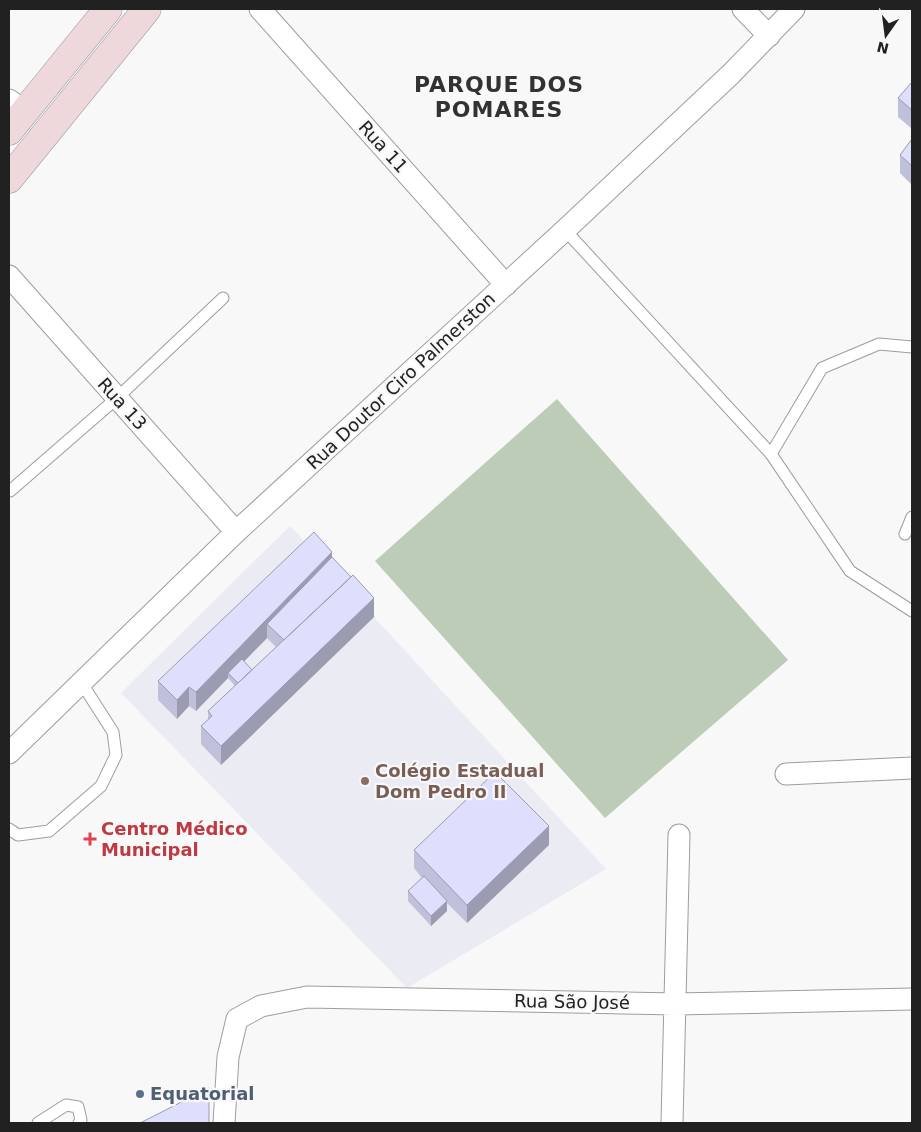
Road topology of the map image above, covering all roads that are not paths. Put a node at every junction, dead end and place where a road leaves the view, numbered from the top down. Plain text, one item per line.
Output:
1 (108, 9) edge
2 (147, 9) edge
3 (260, 9) edge
4 (743, 9) edge
5 (794, 9) edge
6 (769, 36) junction
7 (14, 114) edge
8 (9, 179) edge
9 (565, 230) junction
10 (9, 276) edge
11 (506, 285) junction
12 (223, 298) dead end
13 (912, 347) edge
14 (117, 398) junction
15 (771, 454) junction
16 (10, 491) dead end
17 (912, 517) edge
18 (236, 532) junction
19 (905, 534) dead end
20 (912, 611) edge
21 (81, 682) junction
22 (9, 753) edge
23 (912, 768) edge
24 (786, 774) dead end
25 (9, 829) edge
26 (679, 835) dead end
27 (912, 999) edge
28 (676, 1004) junction
29 (38, 1123) edge
30 (79, 1123) edge
31 (224, 1123) edge
32 (672, 1123) edge

1 - 7 main road
2 - 8 main road
3 - 11 street, Rua 11
4 - 6 street
5 - 6 street, Rua Doutor Ciro Palmerston
6 - 9 street, Rua Doutor Ciro Palmerston
9 - 11 street, Rua Doutor Ciro Palmerston
9 - 15 lane
10 - 14 street, Rua 13
11 - 18 street, Rua Doutor Ciro Palmerston
12 - 14 lane
13 - 15 lane
14 - 16 lane
14 - 18 street, Rua 13
15 - 20 lane
17 - 19 lane
18 - 21 street, Rua Doutor Ciro Palmerston
21 - 22 street, Rua Doutor Ciro Palmerston
21 - 25 lane
23 - 24 street
26 - 28 street
27 - 28 street, Rua São José
28 - 31 street, Rua São José
28 - 32 street
29 - 30 lane

